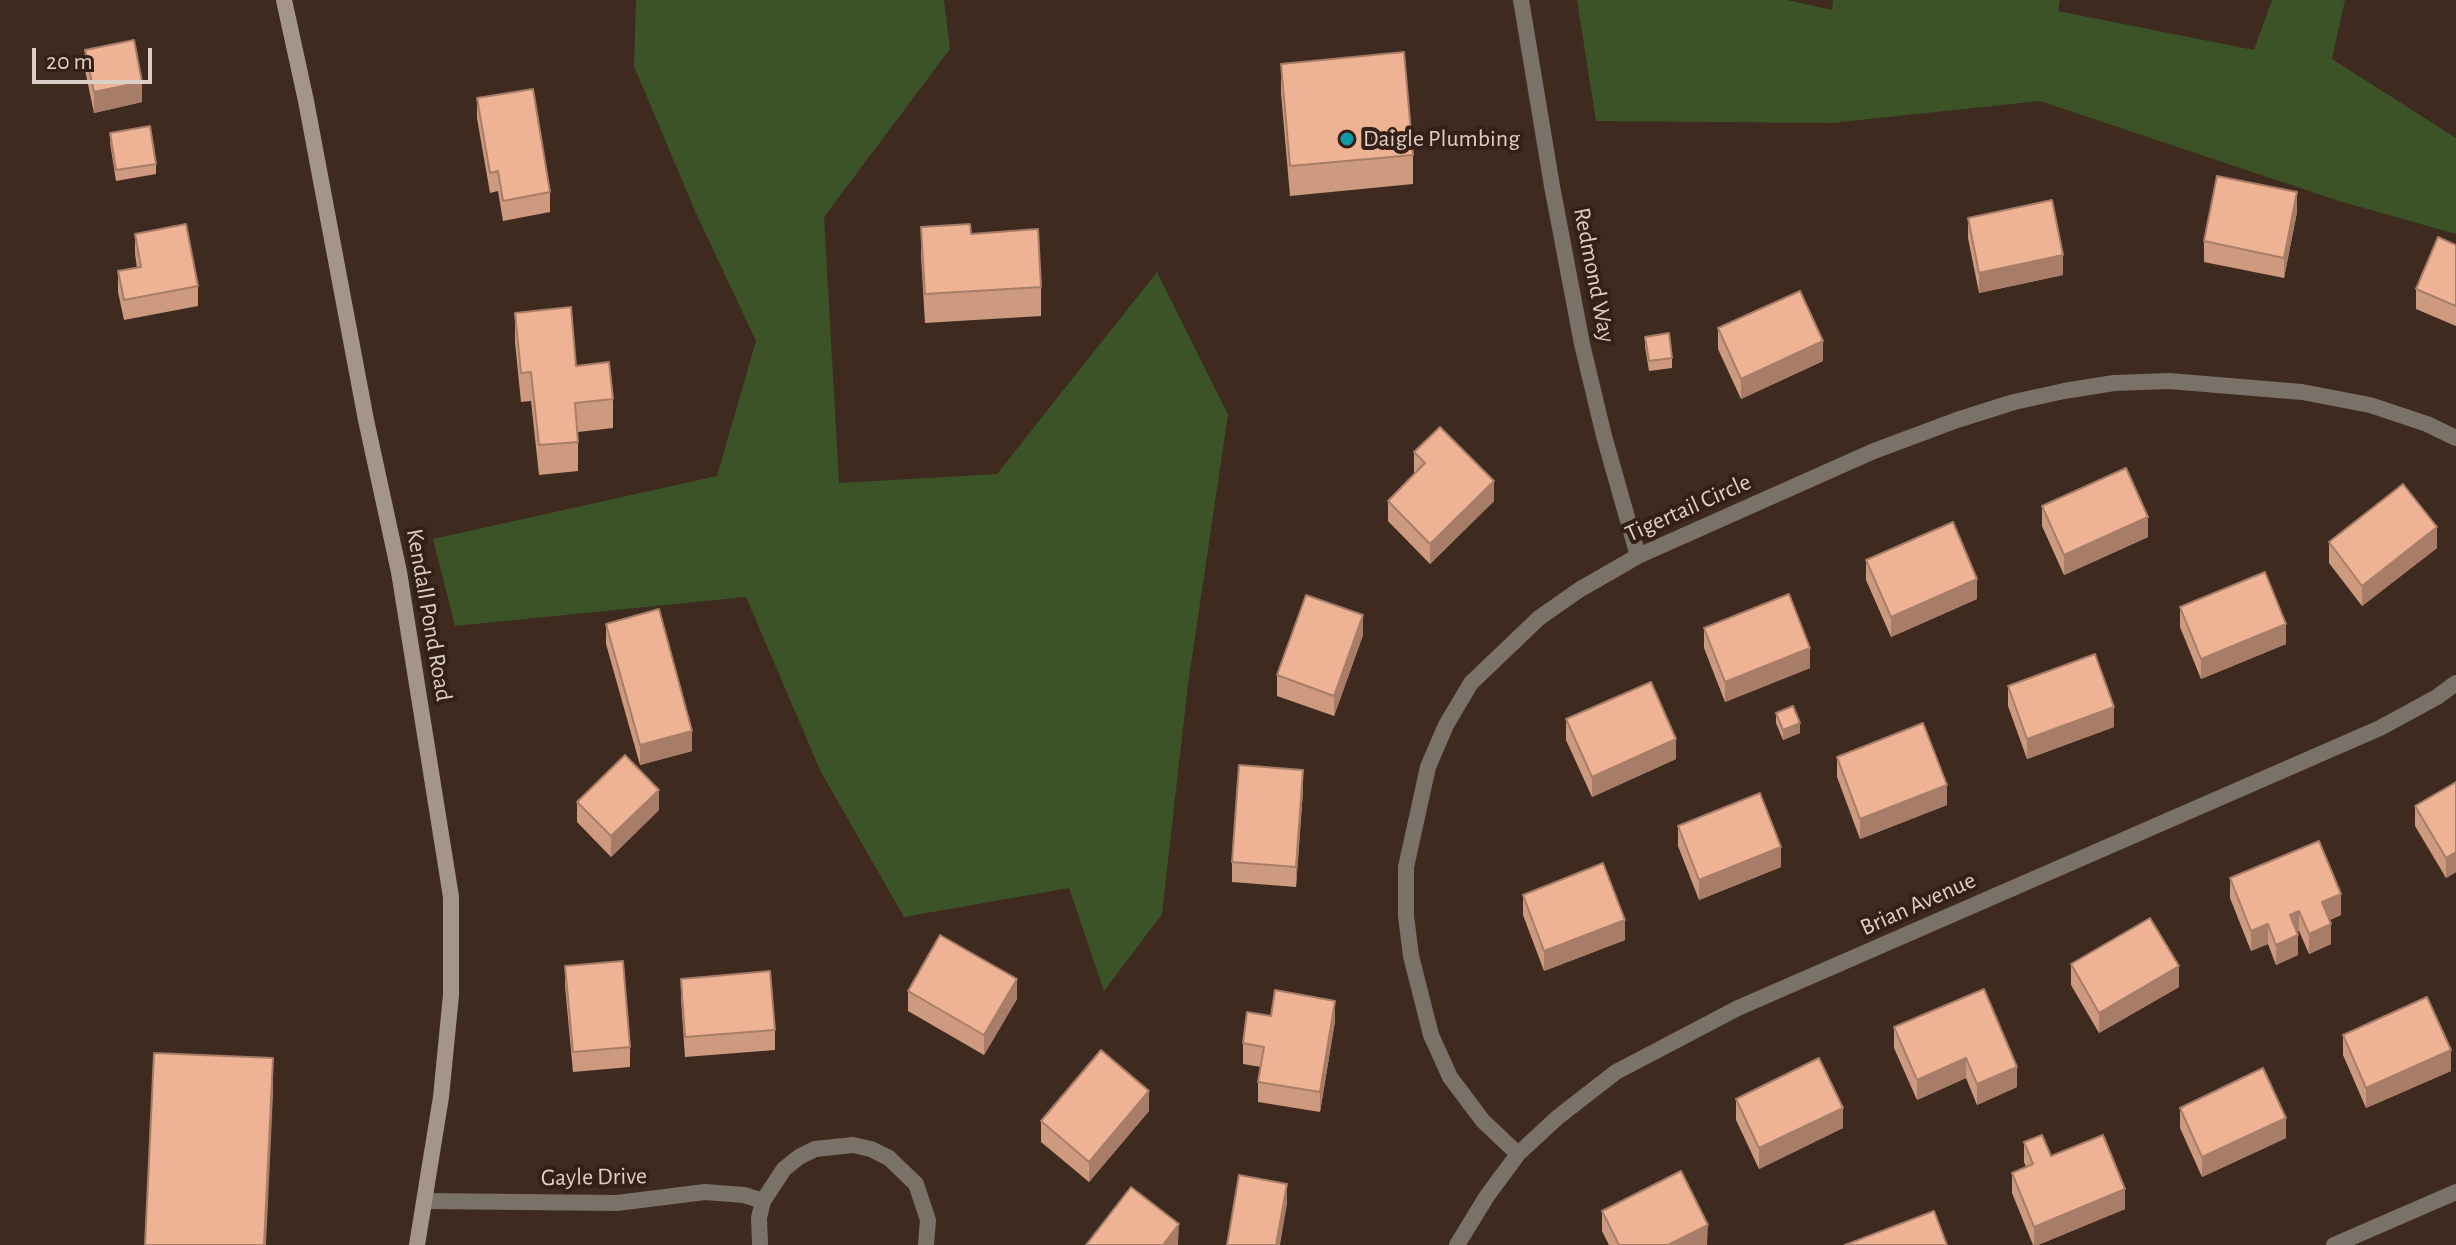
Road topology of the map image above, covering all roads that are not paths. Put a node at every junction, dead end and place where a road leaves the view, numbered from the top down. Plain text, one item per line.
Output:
1 (284, 0) edge
2 (1521, 0) edge
3 (2456, 438) edge
4 (1638, 556) junction
5 (2456, 683) edge
6 (1518, 1154) junction
7 (2456, 1192) edge
8 (425, 1201) junction
9 (763, 1201) junction
10 (417, 1245) edge
11 (760, 1245) edge
12 (926, 1245) edge
13 (1457, 1245) edge
14 (2334, 1245) edge

1 - 8 street, Kendall Pond Road
2 - 4 street, Redmond Way
3 - 4 street, Tigertail Circle
4 - 6 street, Tigertail Circle
5 - 6 street, Brian Avenue
6 - 13 street, Brian Avenue
7 - 14 street
8 - 9 street, Gayle Drive
8 - 10 street, Kendall Pond Road
9 - 11 street
9 - 12 street

